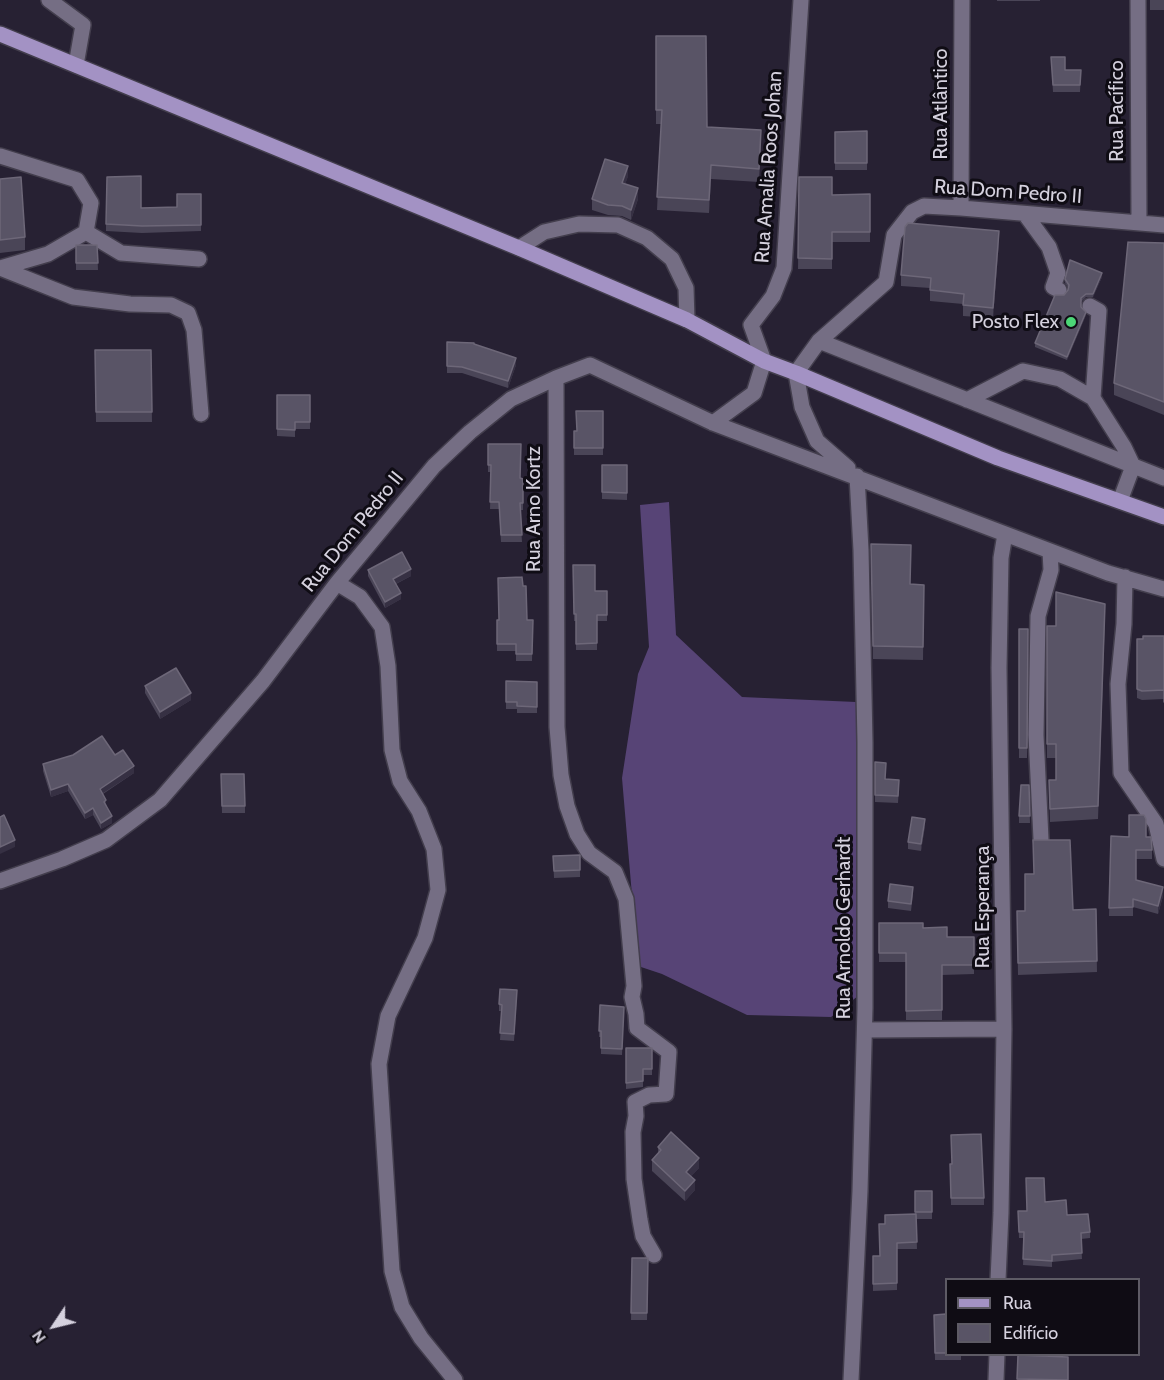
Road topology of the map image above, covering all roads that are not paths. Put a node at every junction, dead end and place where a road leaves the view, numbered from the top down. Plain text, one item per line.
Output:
1 (49, 0) edge
2 (801, 0) edge
3 (962, 0) edge
4 (1138, 0) edge
5 (0, 34) edge
6 (76, 65) junction
7 (0, 156) edge
8 (961, 208) junction
9 (1025, 214) junction
10 (1139, 222) junction
11 (1164, 225) edge
12 (86, 232) junction
13 (519, 248) junction
14 (199, 259) dead end
15 (0, 268) edge
16 (1059, 290) dead end
17 (1090, 306) dead end
18 (687, 320) junction
19 (819, 341) junction
20 (764, 361) junction
21 (796, 373) junction
22 (556, 378) junction
23 (1093, 398) junction
24 (967, 400) junction
25 (201, 414) dead end
26 (714, 423) junction
27 (1133, 466) junction
28 (857, 476) junction
29 (1164, 478) edge
30 (1119, 501) junction
31 (1164, 517) edge
32 (1005, 534) junction
33 (1050, 551) junction
34 (1125, 577) junction
35 (337, 583) junction
36 (1164, 589) edge
37 (1041, 839) edge
38 (1164, 859) edge
39 (0, 881) edge
40 (1004, 1029) junction
41 (865, 1030) junction
42 (654, 1255) dead end
43 (998, 1278) edge
44 (997, 1356) edge
45 (850, 1378) edge
46 (455, 1380) edge
47 (996, 1380) edge

1 - 6 street
2 - 20 street, Rua Amalia Roos Johan
3 - 8 street, Rua Atlântico
4 - 10 street, Rua Pacífico
5 - 6 main road
6 - 13 main road
7 - 12 street
8 - 9 street, Rua Dom Pedro II
8 - 19 street, Rua Dom Pedro II
9 - 10 street, Rua Dom Pedro II
9 - 16 street
10 - 11 street, Rua Dom Pedro II
12 - 14 street
12 - 15 street
13 - 18 main road
13 - 18 street
15 - 25 street
17 - 23 street
18 - 20 main road
19 - 21 street, Rua Dom Pedro II
19 - 24 street
20 - 21 main road
20 - 26 street
21 - 28 street
21 - 30 main road
22 - 26 street, Rua Dom Pedro II
22 - 35 street, Rua Dom Pedro II
22 - 42 street, Rua Arno Kortz
23 - 24 street
23 - 27 street
24 - 27 street
26 - 28 street, Rua Dom Pedro II
27 - 29 street
27 - 30 street
28 - 32 street, Rua Dom Pedro II
28 - 41 street, Rua Arnoldo Gerhardt
30 - 31 main road
32 - 33 street, Rua Dom Pedro II
32 - 40 street, Rua Esperança
33 - 34 street, Rua Dom Pedro II
33 - 37 street
34 - 36 street, Rua Dom Pedro II
34 - 38 street
35 - 39 street, Rua Dom Pedro II
35 - 46 street
40 - 41 street
40 - 43 street, Rua Esperança
41 - 45 street, Rua Arnoldo Gerhardt
44 - 47 street

